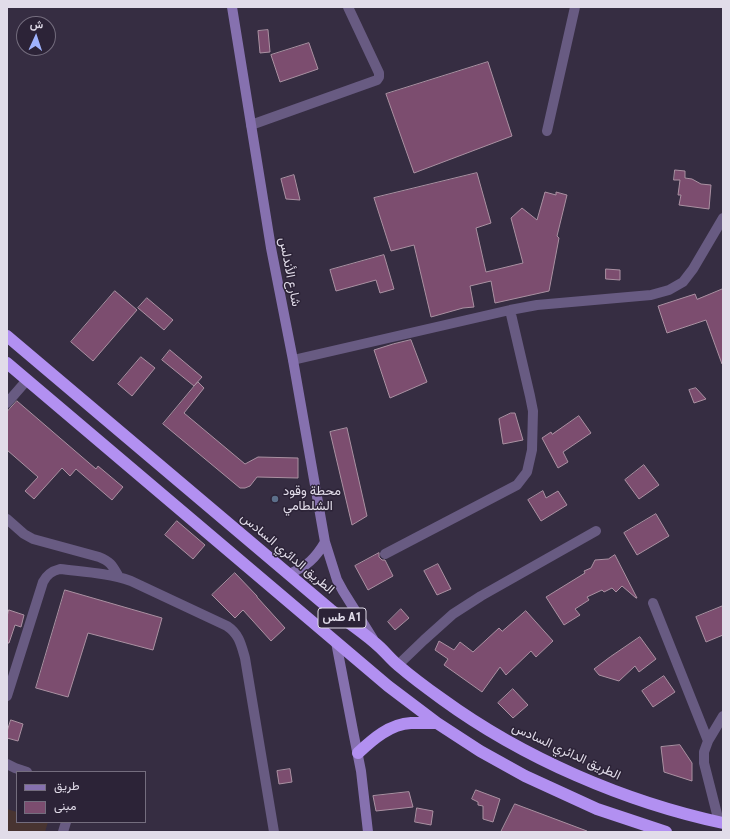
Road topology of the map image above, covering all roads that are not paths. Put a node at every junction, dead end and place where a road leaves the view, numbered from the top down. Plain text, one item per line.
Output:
1 (232, 7) edge
2 (348, 7) edge
3 (575, 7) edge
4 (251, 125) junction
5 (547, 131) dead end
6 (723, 218) edge
7 (510, 310) junction
8 (7, 336) edge
9 (293, 360) junction
10 (7, 363) edge
11 (27, 380) junction
12 (7, 403) edge
13 (7, 519) edge
14 (596, 531) dead end
15 (325, 542) junction
16 (385, 554) dead end
17 (289, 574) junction
18 (119, 576) junction
19 (654, 603) dead end
20 (336, 642) junction
21 (376, 643) junction
22 (398, 666) junction
23 (9, 680) edge
24 (7, 696) edge
25 (723, 716) edge
26 (437, 723) junction
27 (708, 741) junction
28 (358, 753) junction
29 (7, 764) edge
30 (24, 771) edge
31 (721, 823) edge
32 (274, 832) edge
33 (368, 832) edge
34 (666, 832) edge

1 - 4 main road, شارع الأندلس
2 - 4 street
3 - 5 street
4 - 9 main road, شارع الأندلس
6 - 7 street
7 - 9 street
7 - 16 street
8 - 17 highway, الطريق الدائري السادس / طس A1
9 - 15 main road, شارع الأندلس
10 - 11 highway, طس A1
11 - 12 street
11 - 20 highway, طس A1
13 - 18 street
14 - 22 street
15 - 17 main road
15 - 21 main road, شارع الأندلس
17 - 21 highway, الطريق الدائري السادس / طس A1
18 - 23 street
18 - 32 street
19 - 27 street
20 - 26 highway, طس A1
20 - 28 main road
21 - 22 highway, الطريق الدائري السادس / طس A1
22 - 31 highway, الطريق الدائري السادس / طس A1
23 - 24 street
25 - 27 street
26 - 28 highway
26 - 34 highway, طس A1
27 - 31 street
28 - 33 main road
29 - 30 street

